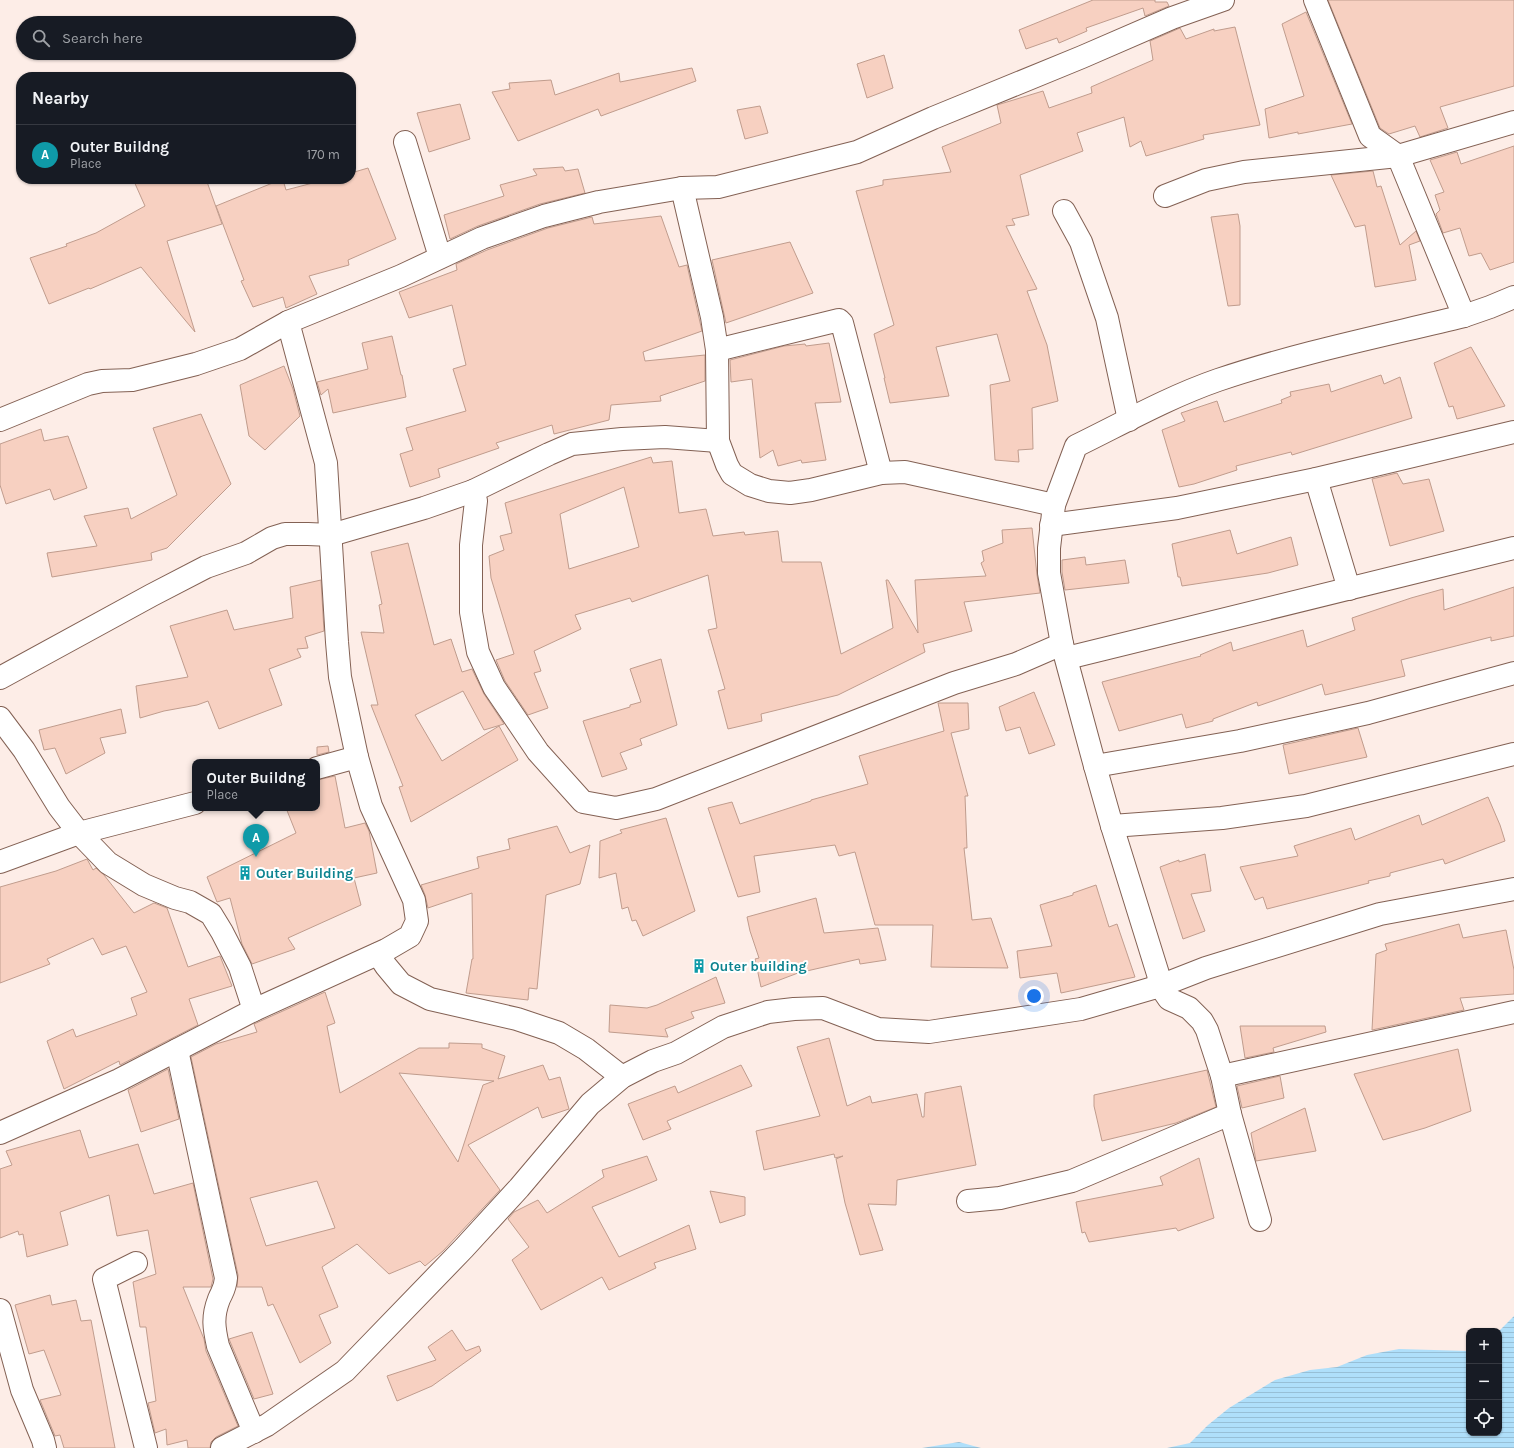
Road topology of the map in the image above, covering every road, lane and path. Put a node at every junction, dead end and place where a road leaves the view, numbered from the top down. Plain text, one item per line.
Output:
1 (1223, 0) edge
2 (1315, 0) edge
3 (1514, 122) edge
4 (405, 142) dead end
5 (1398, 156) junction
6 (682, 188) junction
7 (1165, 196) dead end
8 (1064, 211) dead end
9 (440, 257) junction
10 (1514, 297) edge
11 (1464, 316) junction
12 (288, 322) junction
13 (717, 350) junction
14 (0, 420) edge
15 (1129, 420) junction
16 (1514, 432) edge
17 (718, 441) junction
18 (881, 473) junction
19 (1316, 480) junction
20 (474, 491) junction
21 (1053, 515) junction
22 (331, 536) junction
23 (1514, 548) edge
24 (1349, 589) junction
25 (1065, 651) junction
26 (1514, 673) edge
27 (0, 678) edge
28 (0, 718) edge
29 (1514, 754) edge
30 (357, 757) junction
31 (1095, 766) junction
32 (320, 767) edge
33 (192, 804) edge
34 (1112, 826) junction
35 (80, 833) junction
36 (0, 862) edge
37 (1514, 889) edge
38 (378, 954) junction
39 (1160, 986) junction
40 (254, 1010) junction
41 (1514, 1012) edge
42 (177, 1050) junction
43 (1222, 1076) junction
44 (622, 1077) junction
45 (1230, 1114) junction
46 (0, 1133) edge
47 (968, 1201) dead end
48 (1260, 1220) dead end
49 (136, 1262) dead end
50 (0, 1310) edge
51 (254, 1432) junction
52 (45, 1448) edge
53 (146, 1448) edge
54 (222, 1448) edge

1 - 6 street
2 - 5 street
3 - 5 street
4 - 9 street
5 - 7 street
5 - 11 street
6 - 9 street
6 - 13 street
8 - 15 street
9 - 12 street
10 - 11 street
11 - 15 street
12 - 14 street
12 - 22 street
13 - 17 street
13 - 18 street
15 - 21 street
16 - 19 street
17 - 18 street
17 - 20 street
18 - 21 street
19 - 21 street
19 - 24 street
20 - 22 street
20 - 25 street
21 - 25 street
22 - 27 street
22 - 30 street
23 - 24 street
24 - 25 street
25 - 31 street
26 - 31 street
28 - 35 street
29 - 34 street
30 - 32 street
30 - 38 street
31 - 34 street
33 - 35 street
34 - 39 street
35 - 36 street
35 - 40 street
37 - 39 street
38 - 40 street
38 - 44 street
39 - 43 street
39 - 44 street
40 - 42 street
41 - 43 street
42 - 46 street
42 - 51 street
43 - 45 street
44 - 51 street
45 - 47 street
45 - 48 street
49 - 53 street
50 - 52 street
51 - 54 street

